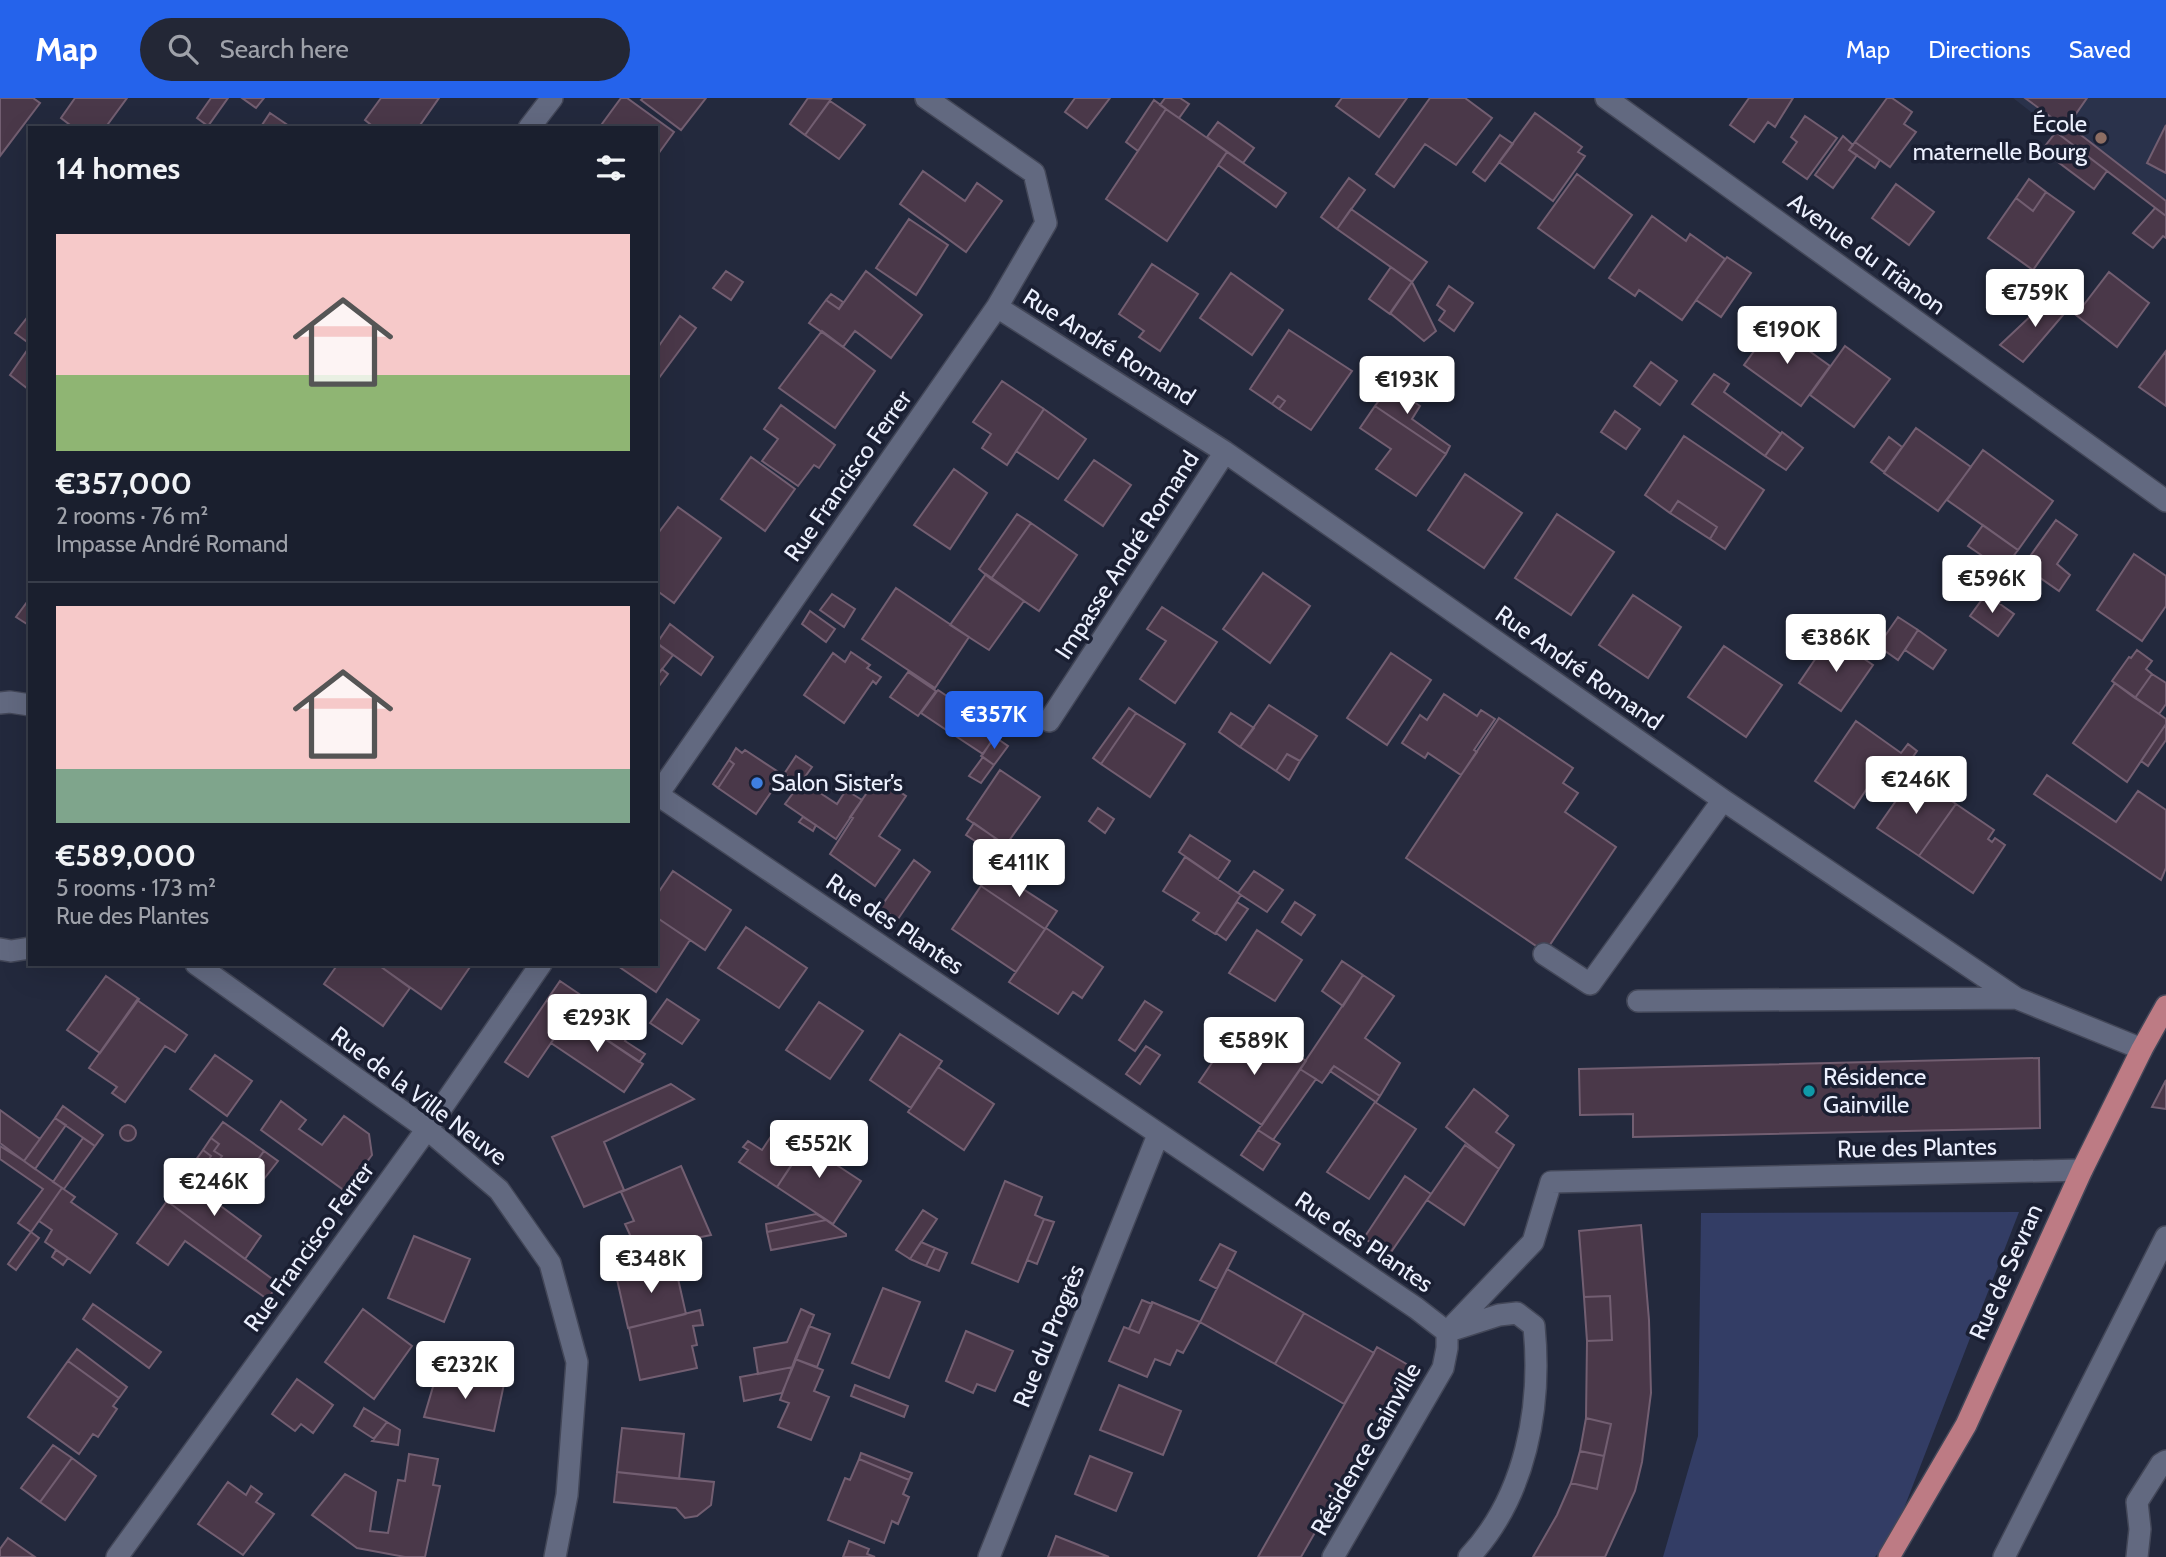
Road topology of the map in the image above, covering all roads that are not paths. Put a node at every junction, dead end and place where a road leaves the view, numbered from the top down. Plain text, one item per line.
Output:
1 (552, 98) edge
2 (926, 98) edge
3 (1606, 98) edge
4 (531, 126) edge
5 (997, 307) junction
6 (1225, 452) junction
7 (2166, 501) edge
8 (0, 703) edge
9 (28, 705) edge
10 (1049, 721) dead end
11 (658, 795) edge
12 (658, 797) edge
13 (1723, 800) junction
14 (28, 948) edge
15 (0, 949) edge
16 (1544, 954) dead end
17 (198, 966) edge
18 (540, 966) edge
19 (2016, 998) junction
20 (1638, 1001) dead end
21 (2166, 1006) edge
22 (2141, 1049) junction
23 (427, 1129) junction
24 (1158, 1135) junction
25 (2081, 1170) junction
26 (2166, 1237) edge
27 (1447, 1332) junction
28 (2166, 1461) edge
29 (117, 1557) edge
30 (555, 1557) edge
31 (989, 1557) edge
32 (1333, 1557) edge
33 (1469, 1557) edge
34 (1889, 1557) edge
35 (2004, 1557) edge
36 (2137, 1557) edge

1 - 4 street
2 - 5 street, Rue Francisco Ferrer
3 - 7 street, Avenue du Trianon
5 - 6 street, Rue André Romand
5 - 11 street, Rue Francisco Ferrer
6 - 10 street, Impasse André Romand
6 - 13 street, Rue André Romand
8 - 9 street
12 - 24 street, Rue des Plantes
13 - 16 street
13 - 19 street, Rue André Romand
14 - 15 street
17 - 23 street, Rue de la Ville Neuve
18 - 23 street, Rue Francisco Ferrer
19 - 20 street
19 - 22 street, Rue André Romand
21 - 22 main road, Rue de Sevran
22 - 25 main road, Rue de Sevran
23 - 29 street, Rue Francisco Ferrer
23 - 30 street, Rue de la Ville Neuve
24 - 27 street, Rue des Plantes
24 - 31 street, Rue du Progrès
25 - 27 street, Rue des Plantes
25 - 34 main road, Rue de Sevran
26 - 35 street
27 - 32 street, Résidence Gainville
27 - 33 street
28 - 36 street

